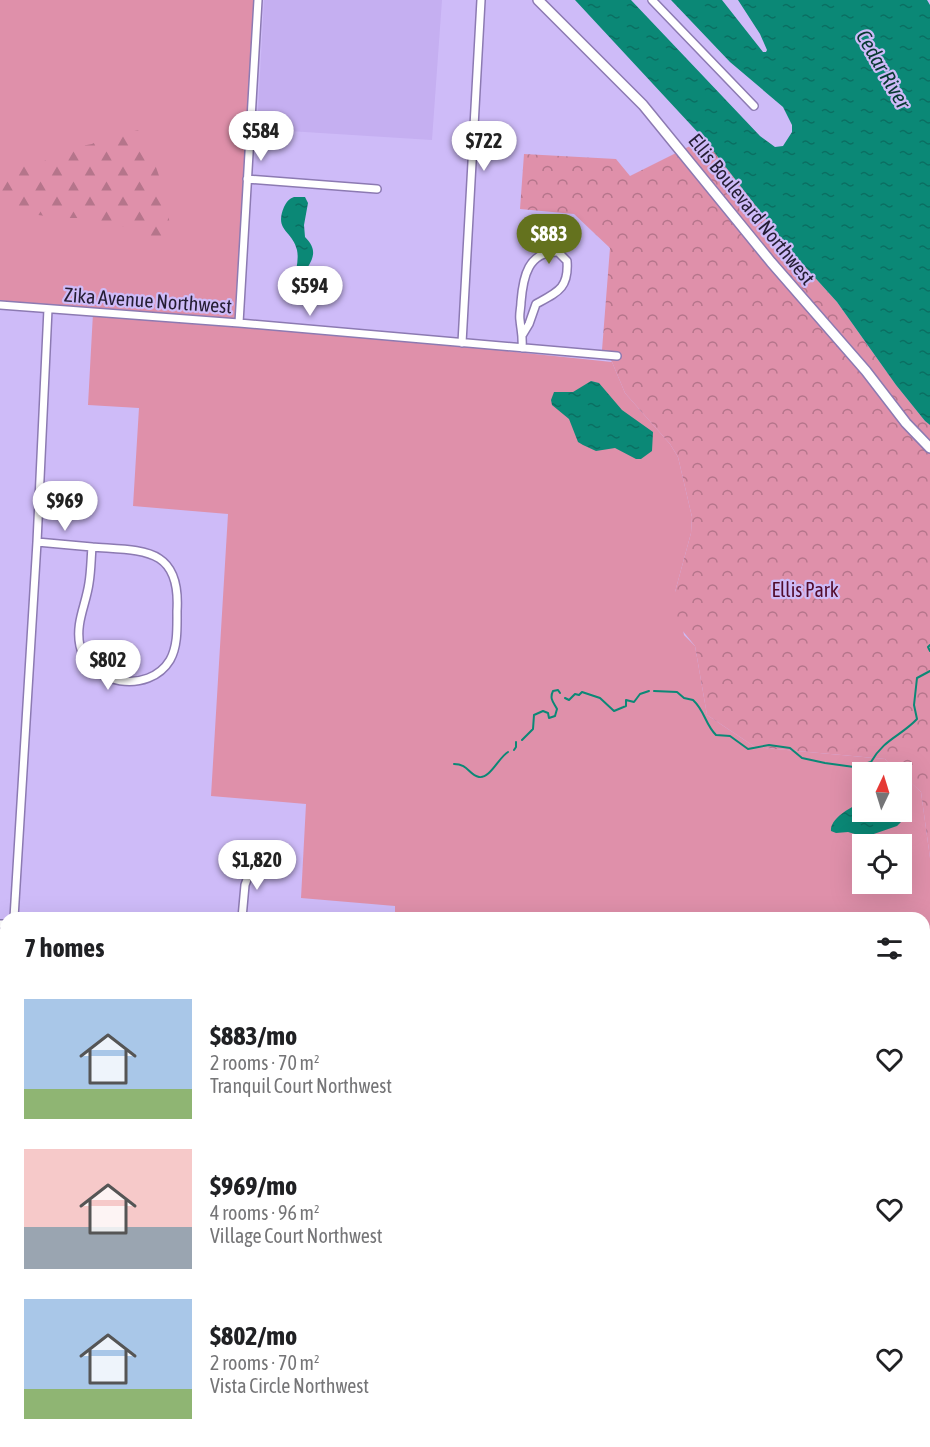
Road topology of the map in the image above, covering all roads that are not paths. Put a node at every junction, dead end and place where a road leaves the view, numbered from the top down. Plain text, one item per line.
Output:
1 (258, 0) edge
2 (481, 0) edge
3 (538, 0) edge
4 (652, 0) edge
5 (754, 106) dead end
6 (247, 179) junction
7 (377, 189) dead end
8 (0, 305) edge
9 (48, 309) junction
10 (239, 323) junction
11 (523, 334) junction
12 (462, 343) junction
13 (522, 348) junction
14 (617, 356) dead end
15 (930, 448) edge
16 (37, 542) junction
17 (92, 547) junction
18 (254, 860) dead end
19 (14, 912) edge
20 (243, 912) edge

1 - 6 street
2 - 12 street
3 - 15 street, Ellis Boulevard Northwest
4 - 5 street
6 - 7 street
6 - 10 street
8 - 9 street, Zika Avenue Northwest
9 - 10 street, Zika Avenue Northwest
9 - 16 street
10 - 12 street, Zika Avenue Northwest
11 - 11 street
11 - 13 street
12 - 13 street, Zika Avenue Northwest
13 - 14 street, Zika Avenue Northwest
16 - 17 street
16 - 19 street
17 - 17 street
18 - 20 street

